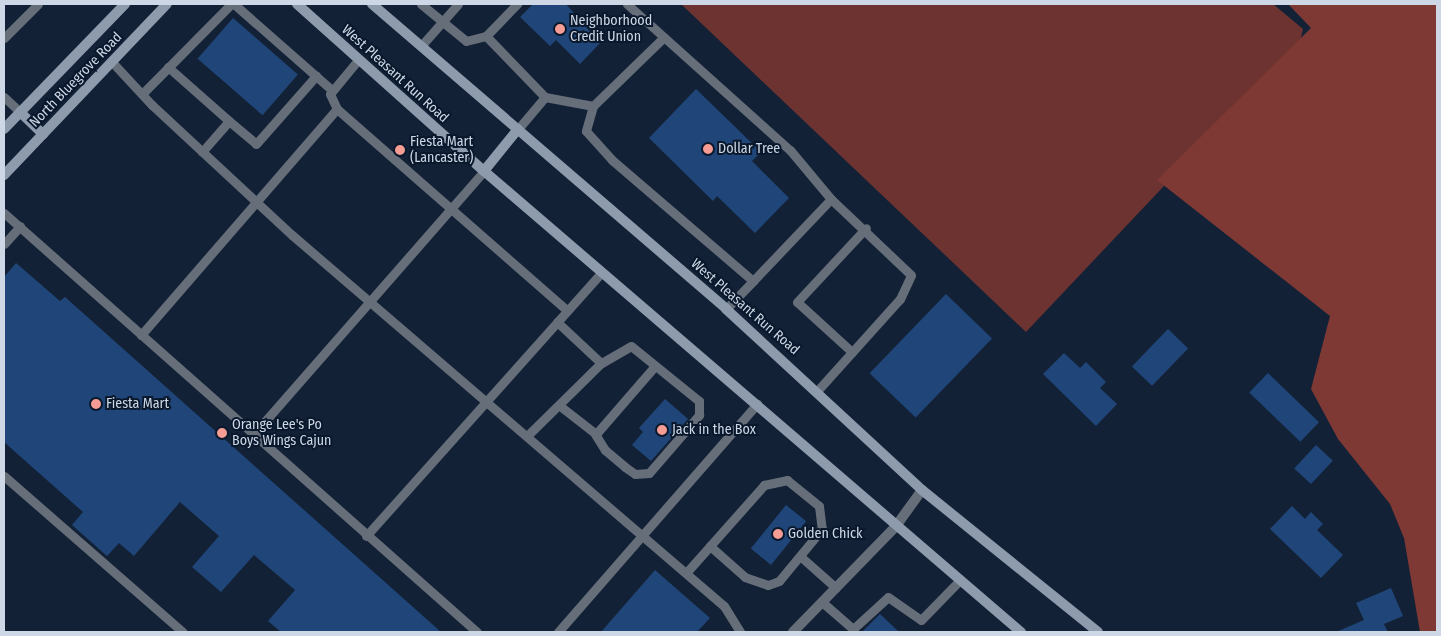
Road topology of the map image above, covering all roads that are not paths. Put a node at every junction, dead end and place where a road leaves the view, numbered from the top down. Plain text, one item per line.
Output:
1 (38, 4) edge
2 (125, 4) edge
3 (167, 4) edge
4 (230, 4) edge
5 (234, 4) edge
6 (297, 4) edge
7 (372, 4) edge
8 (421, 4) edge
9 (458, 4) edge
10 (517, 4) edge
11 (627, 4) edge
12 (441, 21) junction
13 (486, 36) junction
14 (4, 38) edge
15 (663, 38) junction
16 (421, 46) junction
17 (358, 60) junction
18 (112, 62) junction
19 (168, 67) junction
20 (316, 76) junction
21 (332, 90) junction
22 (142, 94) junction
23 (4, 97) edge
24 (545, 97) junction
25 (593, 106) junction
26 (336, 109) junction
27 (20, 112) junction
28 (229, 121) junction
29 (4, 129) edge
30 (518, 129) junction
31 (43, 134) junction
32 (202, 152) junction
33 (484, 171) junction
34 (4, 175) edge
35 (831, 200) junction
36 (257, 202) junction
37 (452, 207) junction
38 (4, 213) edge
39 (20, 226) junction
40 (866, 228) junction
41 (4, 244) edge
42 (602, 272) junction
43 (754, 281) junction
44 (371, 299) junction
45 (726, 309) junction
46 (567, 310) junction
47 (557, 322) junction
48 (141, 335) junction
49 (852, 352) junction
50 (601, 362) junction
51 (654, 367) junction
52 (818, 390) junction
53 (487, 400) junction
54 (757, 404) junction
55 (560, 406) junction
56 (595, 434) junction
57 (252, 436) junction
58 (527, 436) junction
59 (4, 476) edge
60 (922, 490) junction
61 (896, 526) junction
62 (366, 536) junction
63 (642, 536) junction
64 (710, 546) junction
65 (800, 556) junction
66 (686, 573) junction
67 (960, 580) junction
68 (836, 588) junction
69 (822, 602) junction
70 (736, 631) edge
71 (183, 632) edge
72 (477, 632) edge
73 (558, 632) edge
74 (793, 632) edge
75 (1021, 632) edge
76 (1098, 632) edge

1 - 14 lane
2 - 27 main road, North Bluegrove Road
3 - 18 main road, North Bluegrove Road
4 - 19 lane
5 - 20 lane
6 - 17 main road, West Pleasant Run Road
7 - 16 main road, West Pleasant Run Road
8 - 12 lane
9 - 12 lane
10 - 13 lane
11 - 15 lane
12 - 13 lane
12 - 16 lane
13 - 24 lane
15 - 25 lane
15 - 35 lane
16 - 30 main road, West Pleasant Run Road
17 - 21 lane
17 - 33 main road, West Pleasant Run Road
18 - 22 lane
18 - 31 main road, North Bluegrove Road
19 - 22 lane
19 - 28 lane
20 - 21 lane
20 - 28 lane
21 - 26 lane
22 - 32 lane
23 - 27 lane
24 - 25 lane
24 - 30 lane
25 - 43 lane
26 - 36 lane
26 - 37 lane
27 - 29 main road, North Bluegrove Road
27 - 31 main road
28 - 32 lane
30 - 33 main road
30 - 45 main road, West Pleasant Run Road
31 - 34 main road, North Bluegrove Road
32 - 36 lane
33 - 37 lane
33 - 42 main road, West Pleasant Run Road
35 - 40 lane
35 - 43 lane
36 - 44 lane
36 - 48 lane
37 - 44 lane
37 - 46 lane
38 - 39 lane
39 - 41 lane
39 - 48 lane
40 - 49 lane
40 - 49 lane
42 - 46 lane
42 - 54 main road, West Pleasant Run Road
43 - 45 lane
44 - 53 lane
44 - 57 lane
45 - 52 main road, West Pleasant Run Road
46 - 47 lane
47 - 50 lane
47 - 53 lane
48 - 57 lane
49 - 52 lane
50 - 51 lane
50 - 55 lane
51 - 56 lane
51 - 56 lane
52 - 60 main road, West Pleasant Run Road
53 - 58 lane
53 - 62 lane
54 - 61 main road, West Pleasant Run Road
54 - 63 lane
55 - 56 lane
55 - 58 lane
57 - 62 lane
58 - 63 lane
59 - 71 lane
60 - 61 street
60 - 76 main road, West Pleasant Run Road
61 - 67 main road, West Pleasant Run Road
61 - 68 street
62 - 72 lane
63 - 66 lane
63 - 73 lane
64 - 65 lane
64 - 65 lane
64 - 66 lane
65 - 68 lane
66 - 70 lane
67 - 69 lane
67 - 75 main road, West Pleasant Run Road
68 - 69 street
69 - 74 street

